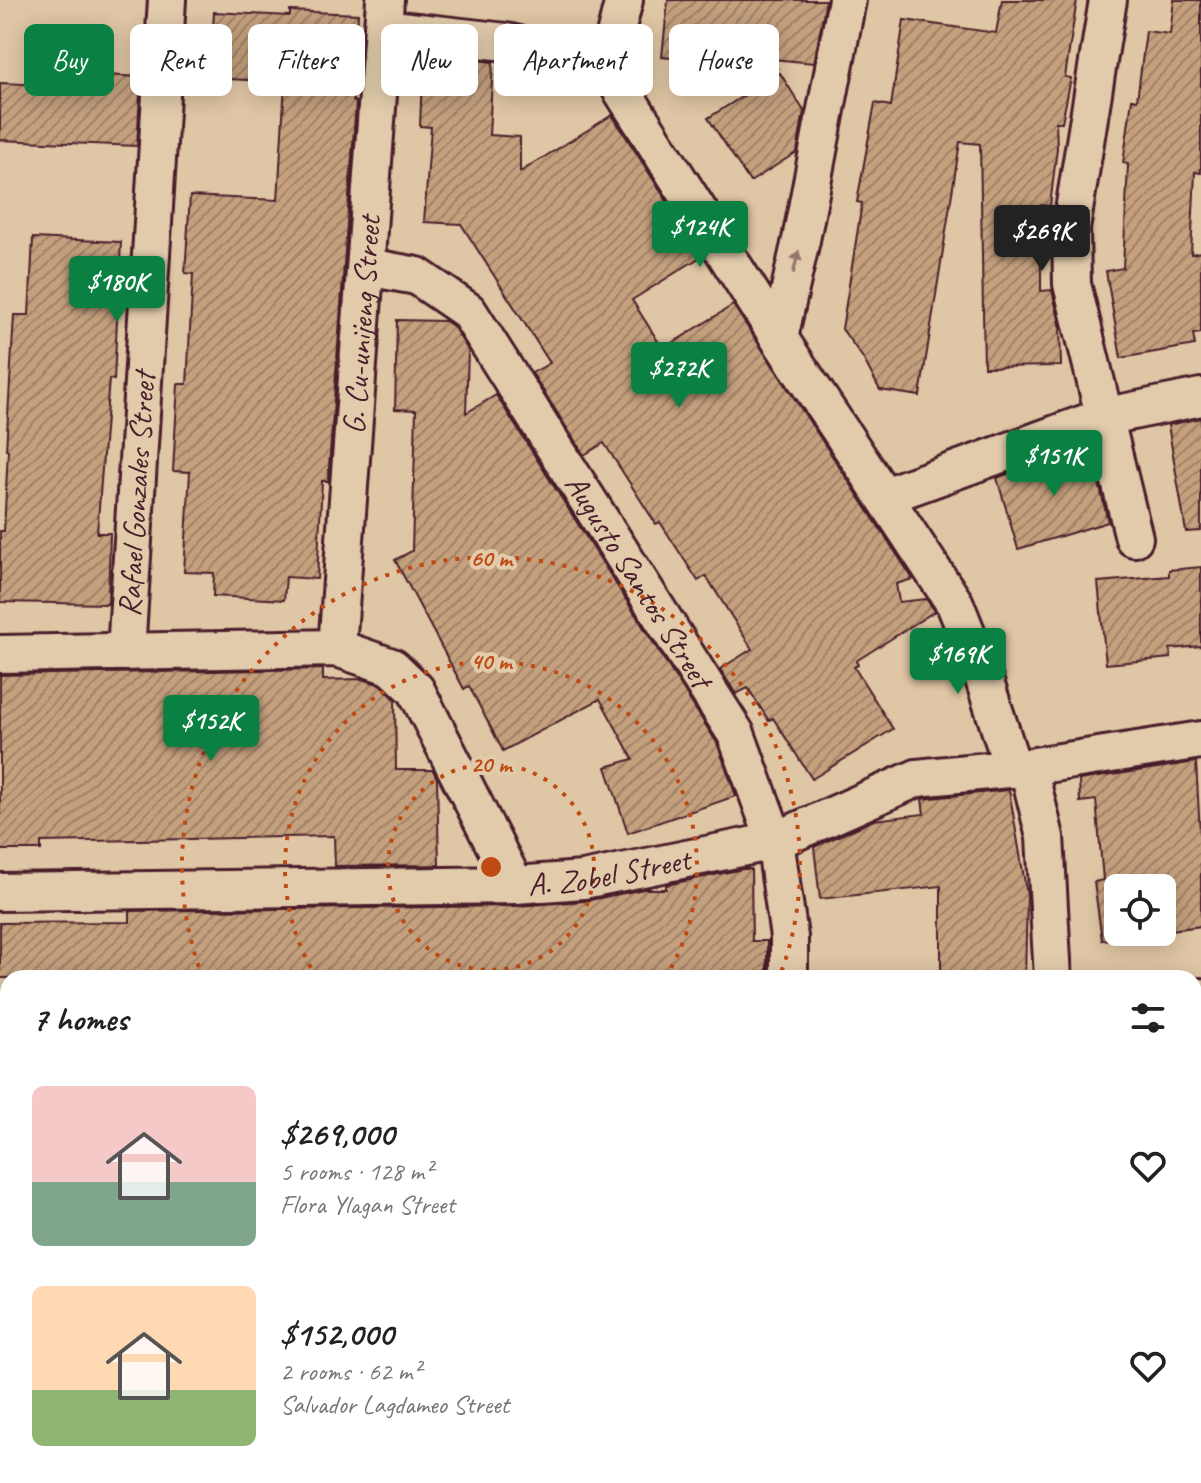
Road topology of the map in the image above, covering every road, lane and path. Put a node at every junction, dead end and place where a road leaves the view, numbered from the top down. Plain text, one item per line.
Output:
1 (167, 0) edge
2 (624, 0) edge
3 (847, 0) edge
4 (1108, 0) edge
5 (384, 14) edge
6 (618, 24) edge
7 (494, 39) edge
8 (625, 96) edge
9 (367, 267) junction
10 (779, 338) junction
11 (1201, 397) edge
12 (1103, 417) junction
13 (885, 496) junction
14 (1134, 538) dead end
15 (337, 648) junction
16 (126, 652) junction
17 (0, 654) edge
18 (1201, 740) edge
19 (1021, 768) junction
20 (775, 841) junction
21 (515, 885) junction
22 (0, 892) edge
23 (789, 970) edge
24 (1053, 970) edge

1 - 16 street, Rafael Gonzales Street
2 - 6 street
10 -> 3 street
4 - 12 street
5 - 7 street
5 - 9 street, G. Cu-unijeng Street
8 - 10 street
9 - 15 street, G. Cu-unijeng Street
9 - 20 street, Augusto Santos Street
10 - 13 street
11 - 12 street
12 - 13 street
12 - 14 street
13 - 19 street
15 - 16 street
15 - 21 street
16 - 17 street
18 - 19 street, A. Zobel Street
19 - 20 street, A. Zobel Street
19 - 24 street
20 - 21 street, A. Zobel Street
20 - 23 street, Augusto Santos Street
21 - 22 street, A. Zobel Street

